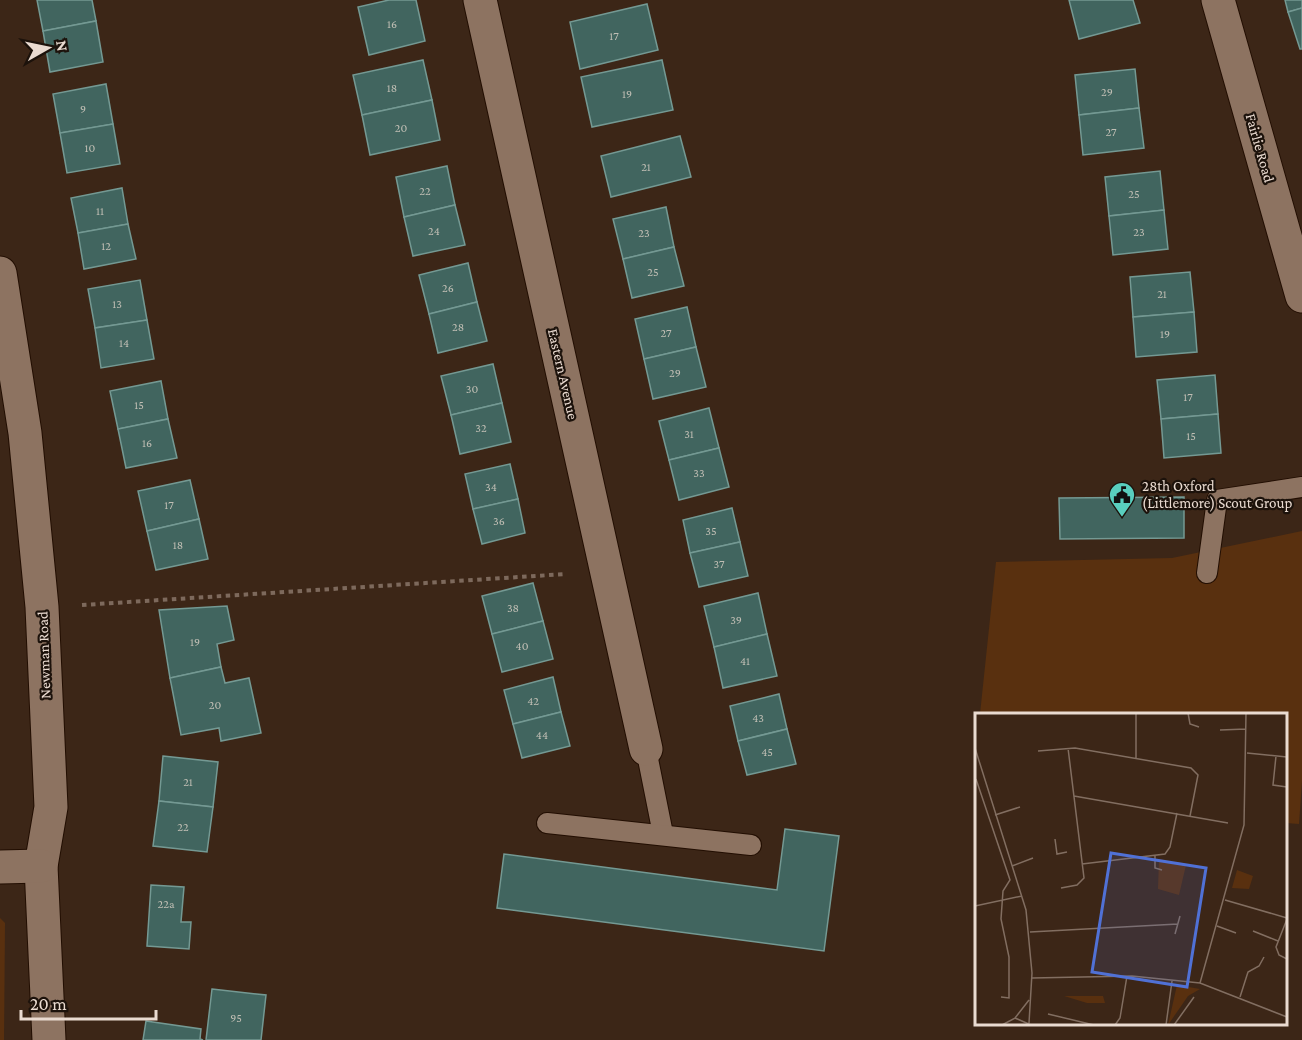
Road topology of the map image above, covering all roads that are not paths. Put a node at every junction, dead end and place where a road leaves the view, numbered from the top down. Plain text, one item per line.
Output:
1 (480, 0) edge
2 (1218, 0) edge
3 (0, 273) edge
4 (1302, 296) edge
5 (9, 377) edge
6 (1302, 487) edge
7 (1207, 573) dead end
8 (646, 749) joint
9 (547, 823) dead end
10 (663, 834) junction
11 (751, 845) dead end
12 (0, 867) edge
13 (41, 867) junction
14 (49, 1040) edge

1 - 8 street, Eastern Avenue
2 - 4 street, Fairlie Road
3 - 5 street, Newman Road
5 - 13 street, Newman Road
6 - 7 lane
8 - 10 lane
9 - 10 lane
10 - 11 lane
12 - 13 street
13 - 14 street, Newman Road

